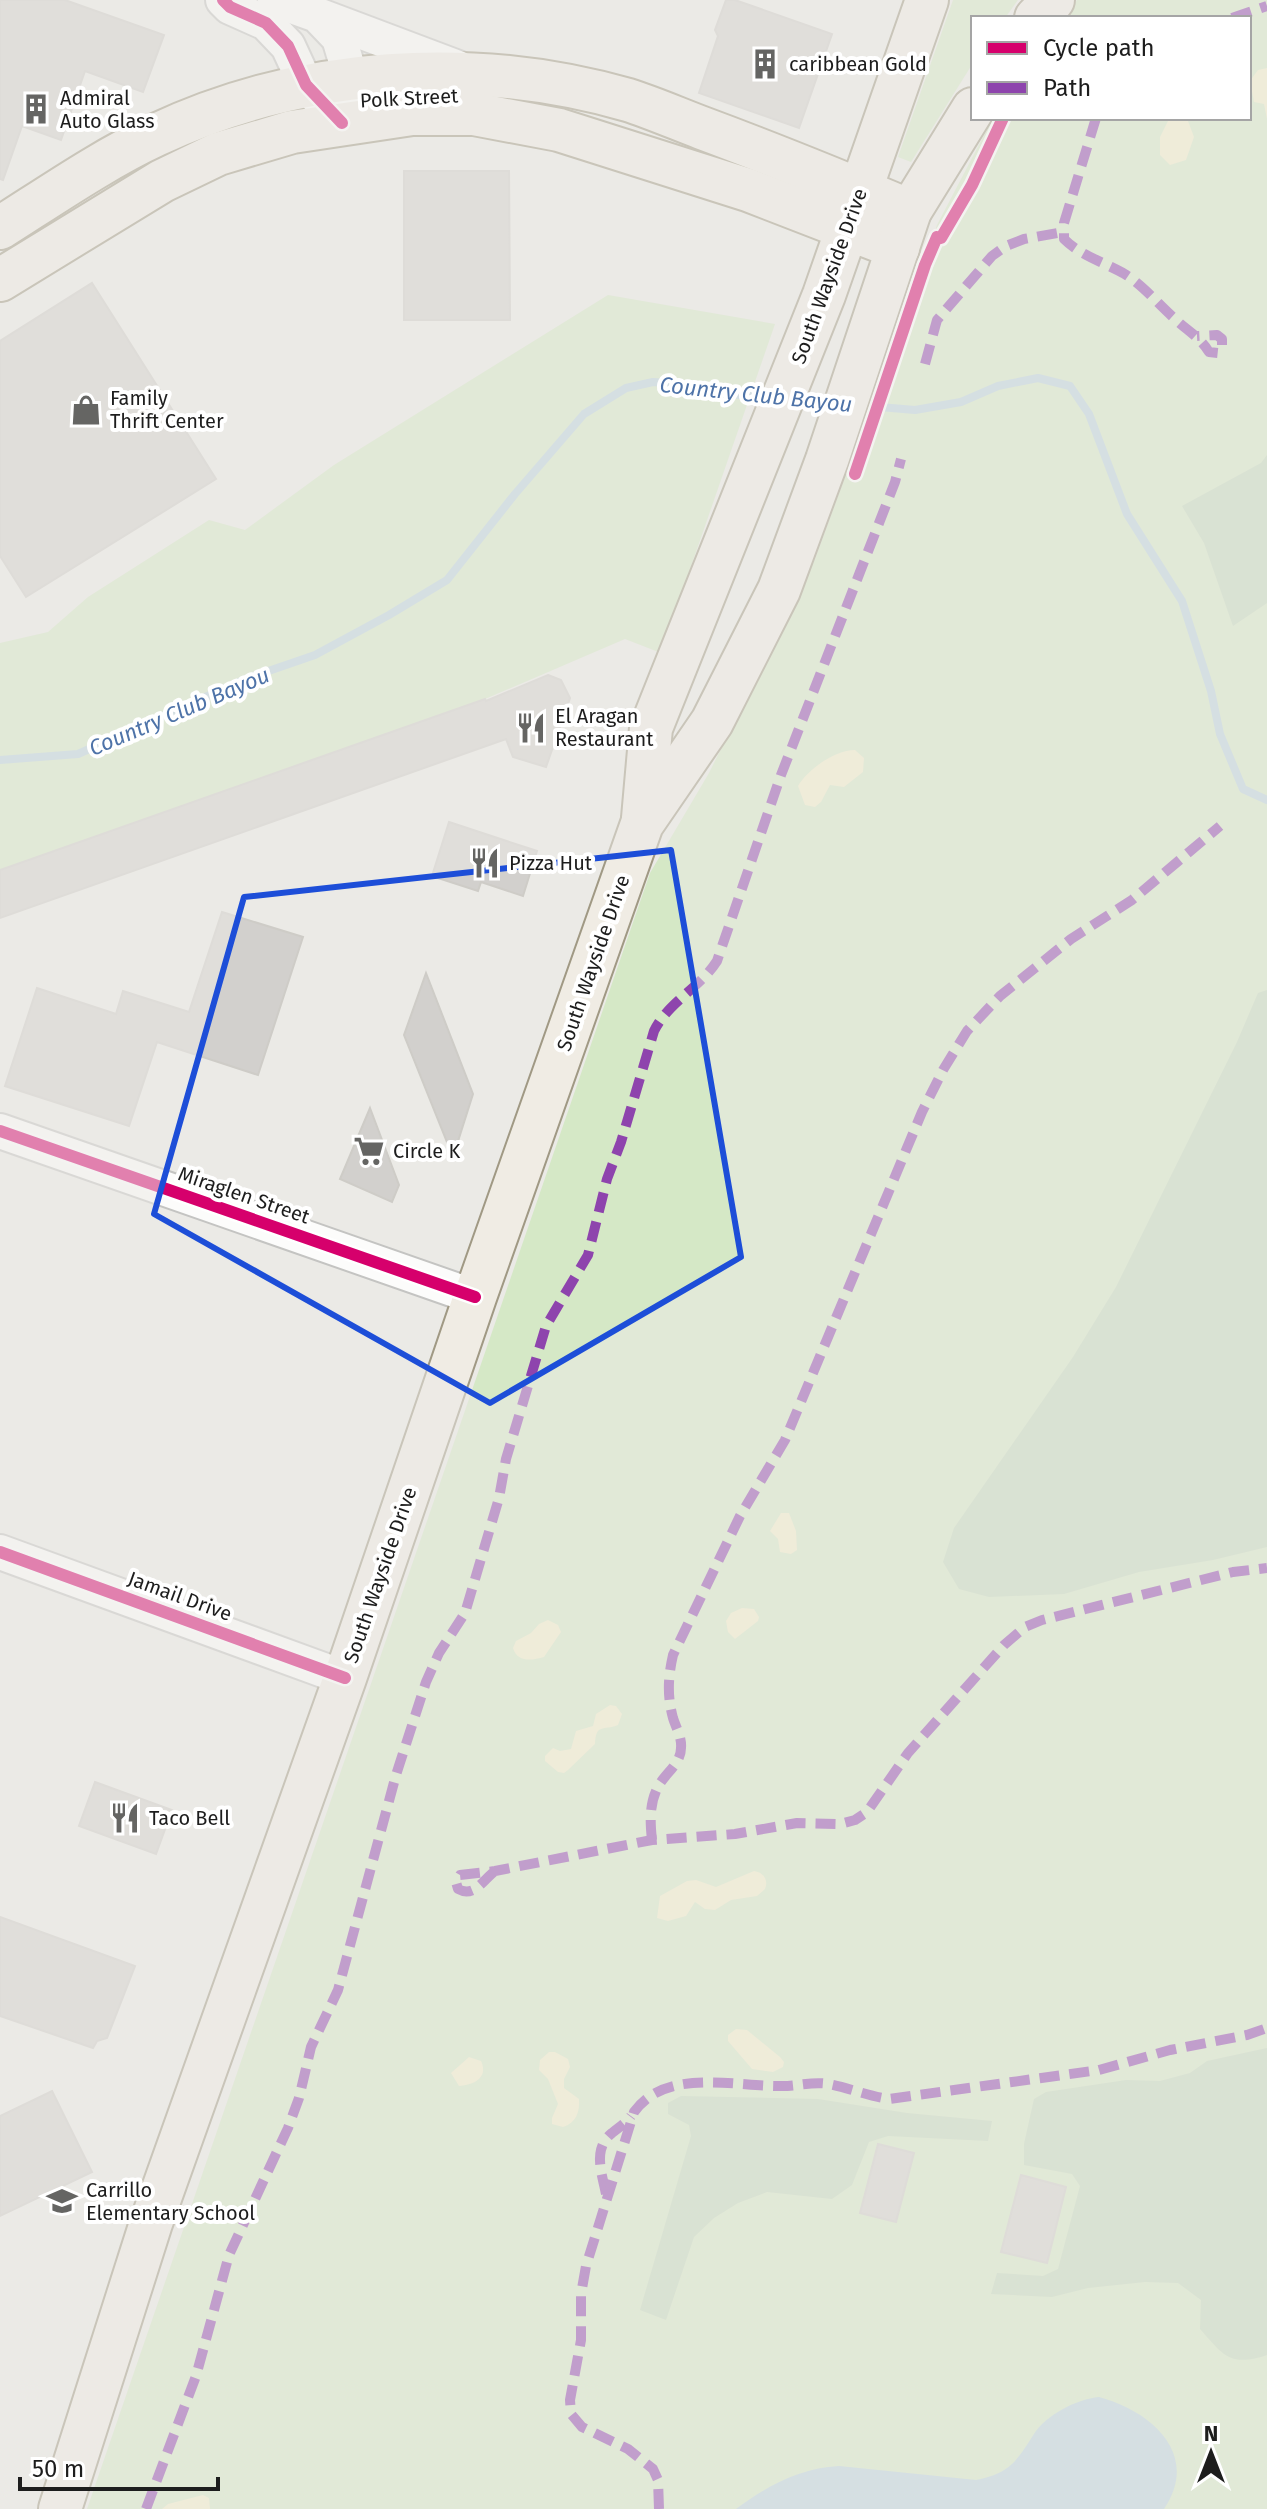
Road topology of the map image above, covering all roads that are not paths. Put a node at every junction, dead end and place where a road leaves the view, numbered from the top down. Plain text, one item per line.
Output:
1 (223, 0) edge
2 (275, 0) edge
3 (927, 0) edge
4 (1053, 0) edge
5 (317, 15) junction
6 (1038, 16) edge
7 (469, 72) junction
8 (351, 78) junction
9 (306, 85) junction
10 (971, 113) edge
11 (342, 123) junction
12 (860, 190) junction
13 (0, 228) edge
14 (849, 230) junction
15 (904, 230) junction
16 (0, 280) edge
17 (642, 824) junction
18 (0, 1131) edge
19 (475, 1297) junction
20 (0, 1552) edge
21 (345, 1678) junction
22 (60, 2509) edge

1 - 9 street
2 - 5 street
3 - 12 main road, South Wayside Drive
4 - 6 main road
5 - 7 street
5 - 8 street
7 - 8 main road, Polk Street
7 - 12 main road, Polk Street
8 - 9 main road, Polk Street
8 - 11 street
9 - 11 street
9 - 13 main road, Polk Street
10 - 15 main road, South Wayside Drive
11 - 14 main road, Polk Street
11 - 16 main road, Polk Street
12 - 14 main road, South Wayside Drive
12 - 15 main road, Polk Street
14 - 15 main road, Polk Street
14 - 17 main road, South Wayside Drive
15 - 17 main road, South Wayside Drive
17 - 19 main road, South Wayside Drive
18 - 19 street, Miraglen Street
19 - 21 main road, South Wayside Drive
20 - 21 street, Jamail Drive
21 - 22 main road, South Wayside Drive

